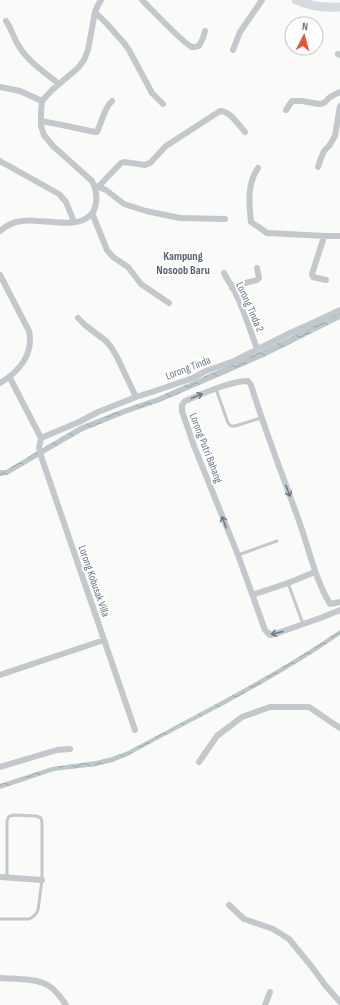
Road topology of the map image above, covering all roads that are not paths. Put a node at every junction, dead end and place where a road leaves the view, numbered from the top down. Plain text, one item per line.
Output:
1 (101, 0) edge
2 (142, 0) edge
3 (262, 0) edge
4 (296, 0) edge
5 (340, 7) edge
6 (95, 12) junction
7 (6, 21) dead end
8 (205, 31) dead end
9 (233, 50) dead end
10 (60, 84) junction
11 (0, 87) edge
12 (340, 92) edge
13 (42, 101) junction
14 (112, 102) dead end
15 (163, 104) dead end
16 (340, 106) edge
17 (286, 110) dead end
18 (41, 121) junction
19 (244, 132) dead end
20 (0, 161) edge
21 (318, 167) dead end
22 (258, 168) dead end
23 (96, 186) junction
24 (92, 213) junction
25 (225, 219) dead end
26 (74, 222) junction
27 (0, 232) edge
28 (323, 236) junction
29 (340, 236) edge
30 (257, 268) dead end
31 (224, 273) dead end
32 (0, 276) edge
33 (326, 280) dead end
34 (232, 288) junction
35 (168, 303) dead end
36 (340, 310) edge
37 (78, 318) dead end
38 (257, 349) junction
39 (10, 378) junction
40 (0, 383) edge
41 (216, 389) junction
42 (136, 397) junction
43 (261, 418) junction
44 (41, 438) junction
45 (277, 541) dead end
46 (238, 555) junction
47 (315, 572) junction
48 (288, 583) junction
49 (252, 595) junction
50 (340, 602) edge
51 (330, 604) junction
52 (337, 611) edge
53 (303, 624) junction
54 (104, 640) junction
55 (0, 675) edge
56 (340, 728) edge
57 (135, 730) dead end
58 (70, 749) dead end
59 (199, 762) dead end
60 (0, 767) edge
61 (0, 877) edge
62 (7, 877) junction
63 (42, 880) junction
64 (229, 905) dead end
65 (0, 919) edge
66 (0, 978) edge
67 (270, 992) dead end
68 (340, 1002) edge
69 (66, 1005) edge
70 (265, 1005) edge

1 - 6 street
2 - 8 street
3 - 9 street
4 - 5 street
6 - 10 street
6 - 15 street
7 - 10 street
10 - 13 street
11 - 13 street
12 - 17 street
13 - 18 street
14 - 18 street
16 - 21 street
18 - 23 street
19 - 23 street
20 - 26 street
22 - 28 street
23 - 24 street
23 - 25 street
24 - 26 street
24 - 35 street
26 - 27 street
28 - 29 street
28 - 33 street
30 - 34 street
31 - 34 street, Lorong Tinda 2
32 - 39 street
34 - 38 street, Lorong Tinda 2
36 - 38 street, Lorong Tinda
37 - 42 street
38 - 42 street, Lorong Tinda
39 - 40 street
39 - 44 street
41 - 43 lane
41 - 43 street, Lorong Putri Bahang
46 -> 41 street, Lorong Putri Bahang
42 - 44 street, Lorong Tinda
43 -> 47 street, Lorong Putri Bahang
44 - 54 street, Lorong Kobusak Villa
45 - 46 lane
46 - 49 street, Lorong Putri Bahang
47 - 48 street
47 - 51 street, Lorong Putri Bahang
48 - 49 street
48 - 53 lane
53 -> 49 street, Lorong Putri Bahang
50 - 51 street
51 - 52 street, Lorong Putri Bahang
52 - 53 street, Lorong Putri Bahang
54 - 55 street
54 - 57 street, Lorong Kobusak Villa
56 - 59 street
58 - 60 street
61 - 62 street
62 - 63 street
62 - 63 lane
63 - 65 lane
64 - 68 street
66 - 69 street
67 - 70 street

